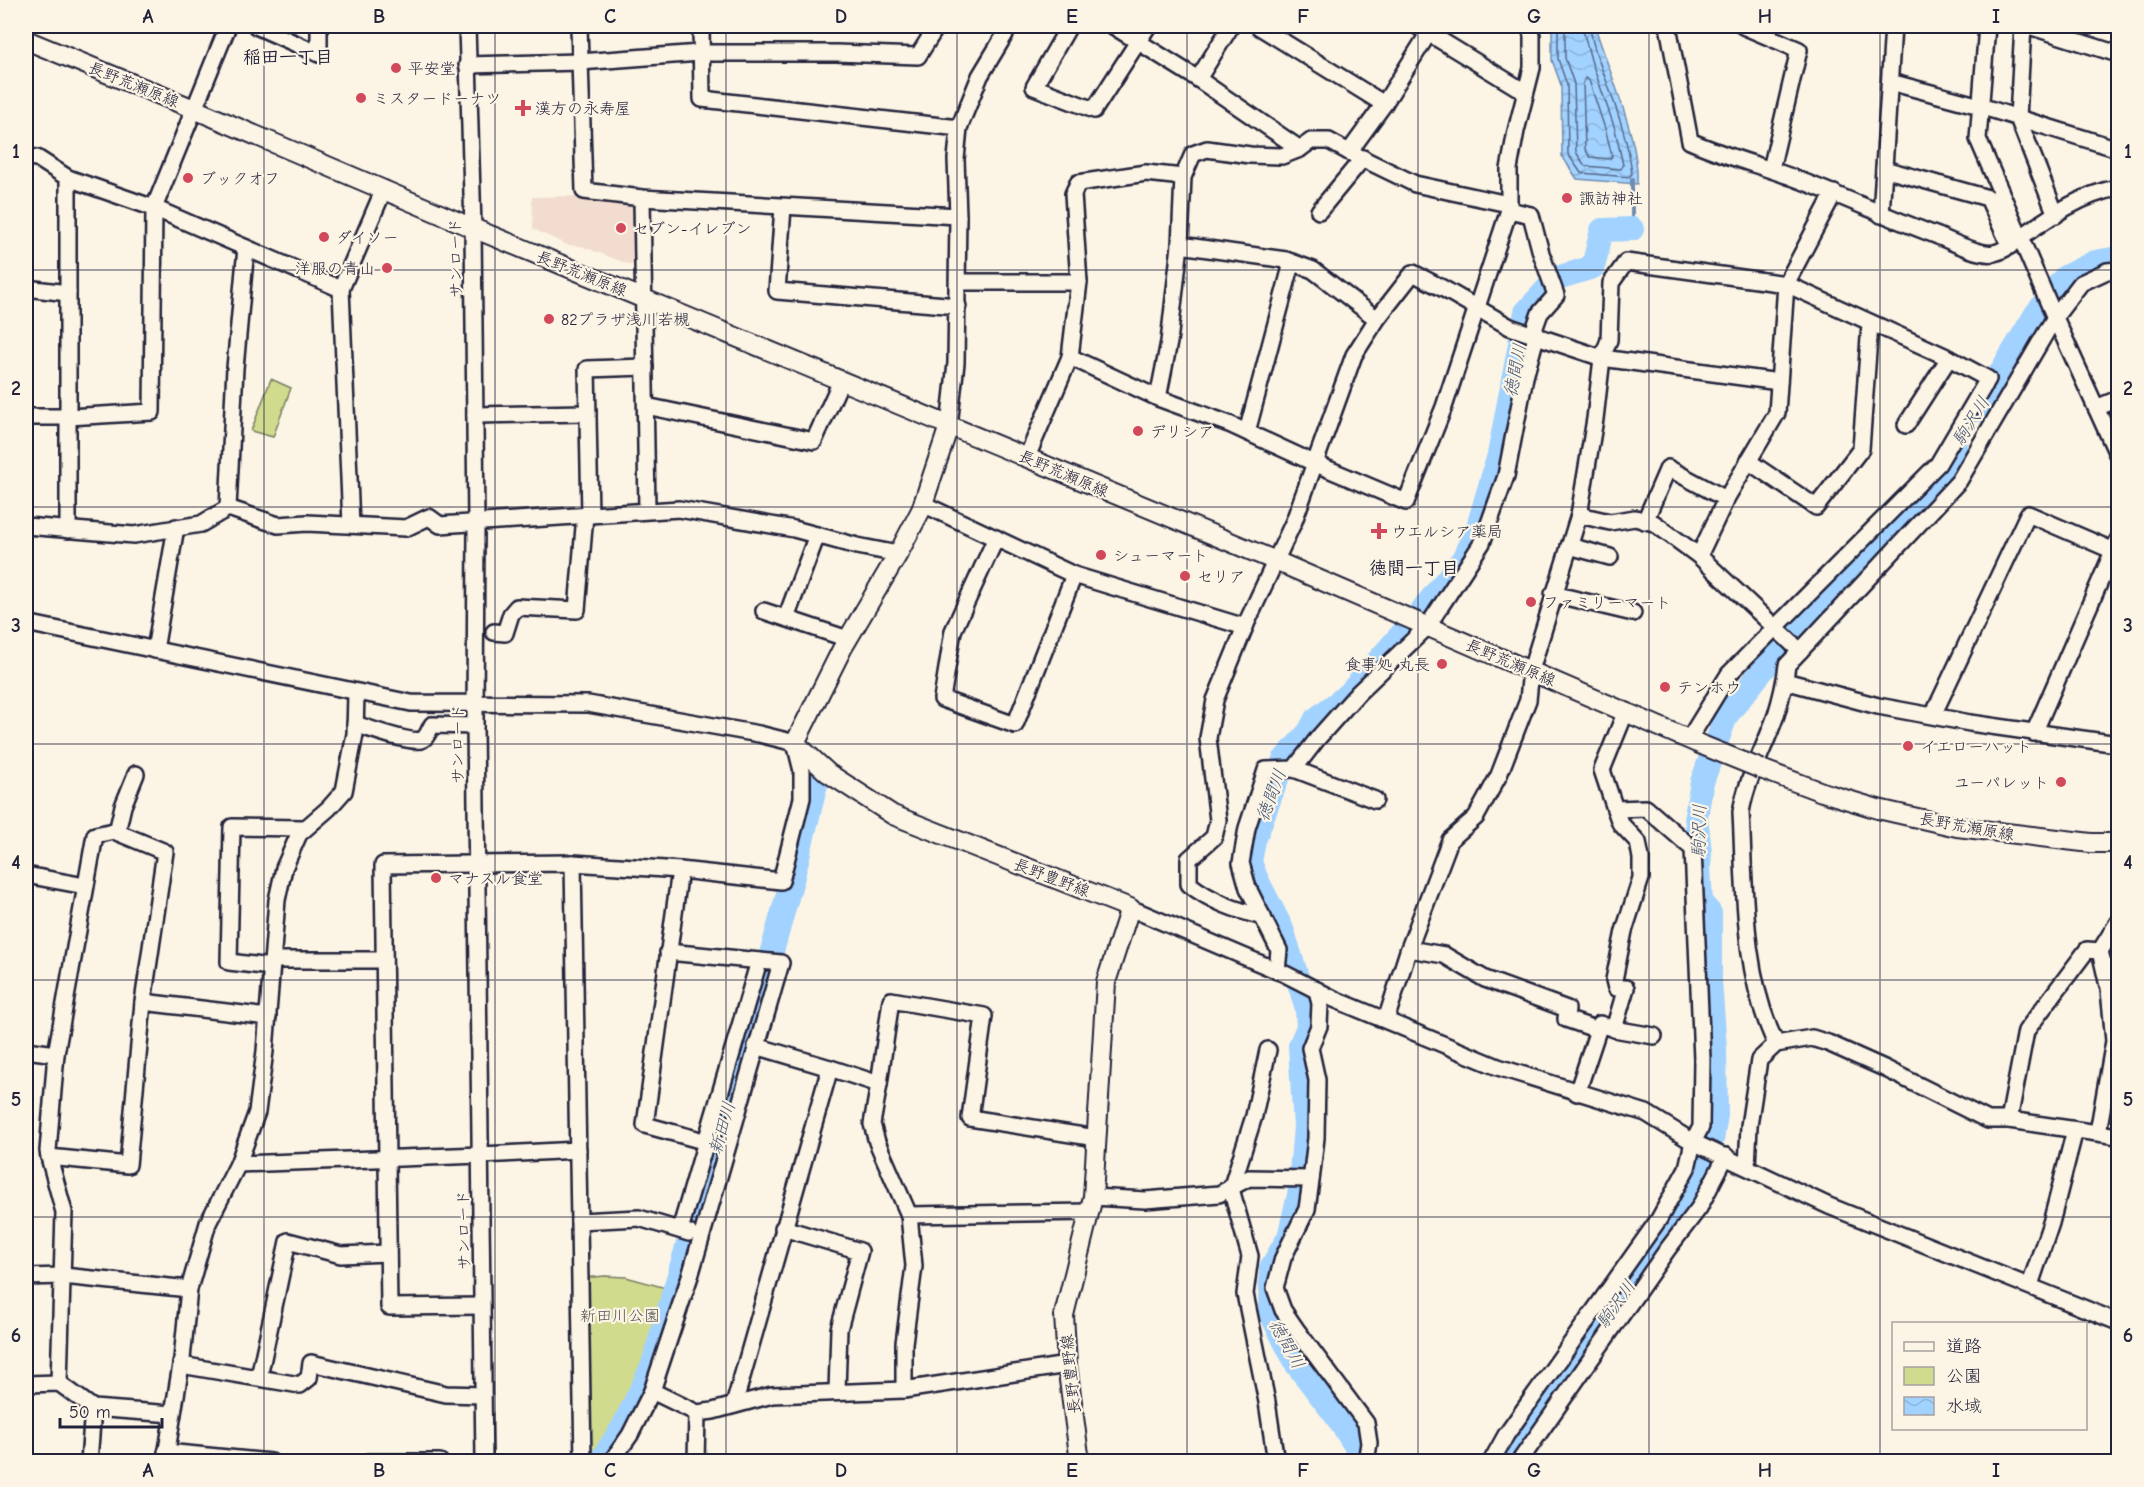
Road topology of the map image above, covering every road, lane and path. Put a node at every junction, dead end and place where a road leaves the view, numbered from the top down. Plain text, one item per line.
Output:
1 (228, 26) edge
2 (256, 26) edge
3 (319, 26) edge
4 (467, 26) edge
5 (579, 26) edge
6 (701, 26) edge
7 (937, 26) edge
8 (1010, 26) edge
9 (1069, 26) edge
10 (1113, 26) edge
11 (1148, 26) edge
12 (1231, 26) edge
13 (1258, 26) edge
14 (1530, 26) edge
15 (1668, 26) edge
16 (1743, 26) edge
17 (1893, 26) edge
18 (1987, 26) edge
19 (2023, 26) edge
20 (2029, 26) edge
21 (1426, 28) edge
22 (26, 40) edge
23 (1138, 41) junction
24 (700, 53) junction
25 (2118, 54) edge
26 (580, 62) junction
27 (467, 65) junction
28 (1198, 79) junction
29 (1890, 82) junction
30 (1525, 93) junction
31 (1384, 104) junction
32 (1980, 106) junction
33 (194, 109) junction
34 (2018, 118) junction
35 (959, 128) junction
36 (2118, 149) edge
37 (1300, 150) junction
38 (1356, 155) junction
39 (26, 156) edge
40 (1884, 169) junction
41 (1771, 170) junction
42 (1183, 177) junction
43 (68, 178) junction
44 (2118, 188) edge
45 (384, 189) junction
46 (1834, 193) junction
47 (642, 198) junction
48 (783, 207) junction
49 (1508, 207) junction
50 (154, 208) junction
51 (1318, 211) dead end
52 (1881, 215) junction
53 (2056, 215) junction
54 (958, 216) junction
55 (473, 228) junction
56 (2014, 242) junction
57 (1180, 245) junction
58 (246, 248) junction
59 (1292, 263) junction
60 (2118, 270) edge
61 (958, 282) junction
62 (1079, 282) junction
63 (1786, 284) junction
64 (26, 288) edge
65 (341, 289) junction
66 (68, 293) junction
67 (644, 298) junction
68 (958, 306) junction
69 (1475, 307) junction
70 (2053, 314) junction
71 (1377, 319) junction
72 (1870, 324) junction
73 (1533, 335) junction
74 (1070, 357) junction
75 (1602, 358) junction
76 (1949, 358) junction
77 (645, 367) junction
78 (842, 381) junction
79 (1779, 382) junction
80 (1158, 398) junction
81 (2118, 399) edge
82 (646, 406) junction
83 (2096, 408) junction
84 (588, 413) junction
85 (475, 415) junction
86 (26, 417) edge
87 (68, 417) junction
88 (1906, 425) dead end
89 (949, 426) junction
90 (1247, 432) junction
91 (2118, 456) edge
92 (1027, 457) junction
93 (1748, 461) junction
94 (1314, 463) junction
95 (1726, 499) junction
96 (923, 504) junction
97 (228, 508) junction
98 (647, 510) junction
99 (587, 515) junction
100 (1579, 515) junction
101 (1645, 521) junction
102 (476, 524) junction
103 (351, 525) junction
104 (26, 526) edge
105 (176, 527) junction
106 (68, 530) junction
107 (817, 535) junction
108 (996, 538) junction
109 (2116, 545) edge
110 (1569, 546) junction
111 (898, 554) junction
112 (1699, 556) junction
113 (1610, 557) dead end
114 (1276, 561) junction
115 (1074, 575) junction
116 (1553, 594) junction
117 (764, 611) dead end
118 (1633, 613) dead end
119 (786, 618) junction
120 (26, 623) edge
121 (1425, 626) junction
122 (1245, 627) junction
123 (1778, 630) junction
124 (494, 632) dead end
125 (848, 639) junction
126 (1798, 649) junction
127 (154, 650) junction
128 (1530, 670) junction
129 (1785, 681) junction
130 (356, 693) junction
131 (475, 703) junction
132 (1626, 711) junction
133 (1933, 715) junction
134 (355, 724) junction
135 (475, 726) junction
136 (2034, 733) junction
137 (1693, 741) junction
138 (795, 743) junction
139 (2118, 744) edge
140 (1292, 769) junction
141 (136, 774) dead end
142 (1375, 800) dead end
143 (1615, 809) junction
144 (305, 828) junction
145 (117, 832) junction
146 (2118, 843) edge
147 (476, 862) junction
148 (573, 863) junction
149 (680, 870) junction
150 (26, 875) edge
151 (85, 886) junction
152 (1130, 908) junction
153 (1263, 917) junction
154 (2118, 922) edge
155 (1408, 949) junction
156 (2100, 951) junction
157 (668, 952) junction
158 (384, 960) junction
159 (759, 961) junction
160 (272, 964) junction
161 (1281, 973) junction
162 (1311, 987) junction
163 (143, 1002) junction
164 (268, 1017) junction
165 (1386, 1020) junction
166 (1614, 1029) junction
167 (1598, 1030) junction
168 (1654, 1036) dead end
169 (1776, 1044) junction
170 (756, 1046) junction
171 (26, 1050) edge
172 (1268, 1050) dead end
173 (56, 1053) junction
174 (830, 1068) junction
175 (879, 1084) junction
176 (1577, 1093) junction
177 (2009, 1120) junction
178 (2075, 1130) junction
179 (2098, 1132) junction
180 (2118, 1136) edge
181 (1096, 1138) junction
182 (707, 1142) junction
183 (1695, 1143) junction
184 (578, 1150) junction
185 (481, 1155) junction
186 (1723, 1155) junction
187 (49, 1157) junction
188 (387, 1158) junction
189 (238, 1164) junction
190 (1747, 1167) junction
191 (1303, 1179) junction
192 (1231, 1189) junction
193 (1091, 1204) junction
194 (909, 1215) junction
195 (579, 1221) junction
196 (783, 1228) junction
197 (691, 1233) junction
198 (387, 1252) junction
199 (63, 1276) junction
200 (26, 1277) edge
201 (2030, 1285) junction
202 (189, 1289) junction
203 (482, 1306) junction
204 (2118, 1322) edge
205 (181, 1365) junction
206 (1067, 1365) junction
207 (260, 1377) junction
208 (59, 1383) junction
209 (26, 1384) edge
210 (904, 1390) junction
211 (652, 1391) junction
212 (837, 1391) junction
213 (483, 1395) junction
214 (734, 1405) junction
215 (93, 1408) junction
216 (697, 1413) junction
217 (172, 1414) junction
218 (165, 1457) edge
219 (89, 1461) edge
220 (271, 1461) edge
221 (368, 1461) edge
222 (389, 1461) edge
223 (440, 1461) edge
224 (484, 1461) edge
225 (583, 1461) edge
226 (611, 1461) edge
227 (696, 1461) edge
228 (1080, 1461) edge
229 (1276, 1461) edge
230 (1366, 1461) edge
231 (1491, 1461) edge
232 (1519, 1461) edge

1 - 33 street
2 - 3 street
4 - 27 street, サンロード
5 - 26 street
6 - 24 street
7 - 24 street
8 - 35 street
9 - 23 street
10 - 23 street
11 - 23 street
12 - 28 street
13 - 31 street
14 - 30 street
15 - 41 street
16 - 41 street
17 - 29 street
18 - 32 street
19 - 34 street
20 - 25 street
21 - 30 street
21 - 31 street
22 - 33 main road, 長野荒瀬原線
23 - 28 street
24 - 26 street
24 - 35 street
26 - 27 street
26 - 47 street
27 - 55 street, サンロード
28 - 37 street
29 - 32 street
29 - 40 street
30 - 49 street
31 - 38 street
32 - 34 street
32 - 56 street
33 - 45 main road, 長野荒瀬原線
33 - 50 street
34 - 36 street
34 - 53 street
35 - 54 street
37 - 38 street
37 - 42 street
38 - 49 street
38 - 51 street
39 - 43 street
40 - 52 street
40 - 56 street
41 - 46 street
42 - 57 street
42 - 62 street
43 - 50 street
43 - 66 street
44 - 53 street
45 - 55 main road, 長野荒瀬原線
45 - 65 street
46 - 52 street
46 - 63 street
47 - 48 street
47 - 67 street
48 - 54 street
48 - 68 street
49 - 69 street
49 - 73 street
50 - 58 street
50 - 87 street
52 - 56 street
53 - 56 street
54 - 61 street
55 - 67 main road, 長野荒瀬原線
55 - 85 street, サンロード
56 - 70 street
57 - 59 street
57 - 80 street
58 - 65 street
58 - 97 street
59 - 71 street
59 - 90 street
60 - 70 street
61 - 62 street
61 - 68 street
62 - 74 street
63 - 72 street
63 - 75 street
63 - 79 street
64 - 66 street
65 - 103 street
66 - 87 street
67 - 77 street
67 - 78 main road, 長野荒瀬原線
68 - 89 street
69 - 71 street
69 - 73 street
69 - 94 street
70 - 83 street
70 - 126 street
71 - 94 street
72 - 76 street
72 - 93 street
73 - 75 street
73 - 121 street
74 - 80 street
74 - 92 street
75 - 79 street
75 - 100 street
76 - 88 street
76 - 123 street
77 - 82 street
77 - 84 street
78 - 82 street
78 - 89 main road, 長野荒瀬原線
79 - 93 street
80 - 90 street
81 - 83 street
82 - 98 street
83 - 91 street
84 - 85 street
84 - 99 street
85 - 102 street, サンロード
86 - 87 street
87 - 106 street
89 - 92 main road, 長野荒瀬原線
89 - 96 main road
90 - 94 street
92 - 114 main road, 長野荒瀬原線
93 - 95 street
94 - 114 street
95 - 101 street
95 - 112 street
96 - 108 street
96 - 111 main road
97 - 103 street
97 - 105 street
98 - 99 street
98 - 107 street
99 - 102 street
99 - 124 street
100 - 101 street
100 - 110 street
101 - 112 street
102 - 103 street
102 - 131 street, サンロード
104 - 106 street
105 - 106 street
105 - 127 street
107 - 111 street
107 - 119 street
108 - 115 street
108 - 115 street
109 - 133 street
109 - 136 street
110 - 113 street
110 - 116 street
111 - 125 main road
112 - 123 street
114 - 121 main road, 長野荒瀬原線
114 - 122 street
115 - 122 street
116 - 118 street
116 - 128 street
117 - 119 street
119 - 125 street
120 - 127 street
121 - 128 main road, 長野荒瀬原線
121 - 140 street
122 - 153 street
123 - 126 street
123 - 137 street
125 - 138 main road
126 - 129 street
127 - 130 street
128 - 132 main road, 長野荒瀬原線
128 - 155 street
129 - 133 street
129 - 169 street
130 - 131 street
130 - 134 street
131 - 135 street, サンロード
131 - 138 street
132 - 137 main road, 長野荒瀬原線
132 - 143 street
133 - 136 street
134 - 135 street
134 - 144 street
135 - 147 street, サンロード
136 - 139 street
137 - 146 main road, 長野荒瀬原線, bridge
138 - 149 street
138 - 152 main road, 長野豊野線
140 - 142 street
140 - 153 street
141 - 145 street
143 - 166 street
143 - 183 street
144 - 160 street
144 - 160 street
145 - 151 street
145 - 163 street
147 - 148 street
147 - 158 street
147 - 185 street, サンロード
148 - 149 street
148 - 184 street
149 - 157 street
150 - 151 street
151 - 173 street
152 - 161 street
152 - 181 main road, 長野豊野線
153 - 161 street
154 - 156 street
155 - 165 street
155 - 167 street
156 - 177 street
156 - 179 street
157 - 159 street
157 - 182 street
158 - 160 street
158 - 188 street
159 - 170 street
159 - 182 street
160 - 164 street
161 - 162 street
162 - 165 street
162 - 191 street
163 - 164 street
163 - 187 street
164 - 189 street
165 - 176 street
166 - 167 street
166 - 168 street
167 - 176 street
169 - 177 street
169 - 190 street
170 - 174 street
170 - 197 street
171 - 173 street
172 - 192 street
173 - 187 street
174 - 175 street
174 - 196 street
175 - 181 street
175 - 194 street
176 - 183 street
177 - 178 street
178 - 179 street
178 - 201 street
179 - 180 street
181 - 193 main road, 長野豊野線
182 - 197 street
183 - 186 street
183 - 231 street
184 - 185 street
184 - 195 street
185 - 188 street
185 - 203 street, サンロード
186 - 190 street
186 - 232 street
187 - 199 street
188 - 189 street
188 - 198 street
189 - 202 street
190 - 201 street
191 - 192 street
191 - 230 street
192 - 193 street
192 - 229 street
193 - 194 street
193 - 206 main road, 長野豊野線
194 - 210 street
195 - 197 street
195 - 225 street
196 - 212 street
196 - 214 street
197 - 211 street
198 - 203 street
198 - 207 street
199 - 200 street
199 - 202 street
199 - 208 street
201 - 204 street
202 - 205 street
203 - 213 street, サンロード
205 - 207 street
205 - 217 street
206 - 210 street
206 - 228 main road, 長野豊野線
207 - 213 street
208 - 209 street
208 - 215 street
210 - 212 street
211 - 216 street
211 - 226 street
212 - 214 street
213 - 224 street, サンロード
214 - 216 street
215 - 217 street
215 - 219 street
216 - 227 street
217 - 218 street
218 - 220 street
221 - 222 street
222 - 223 street

